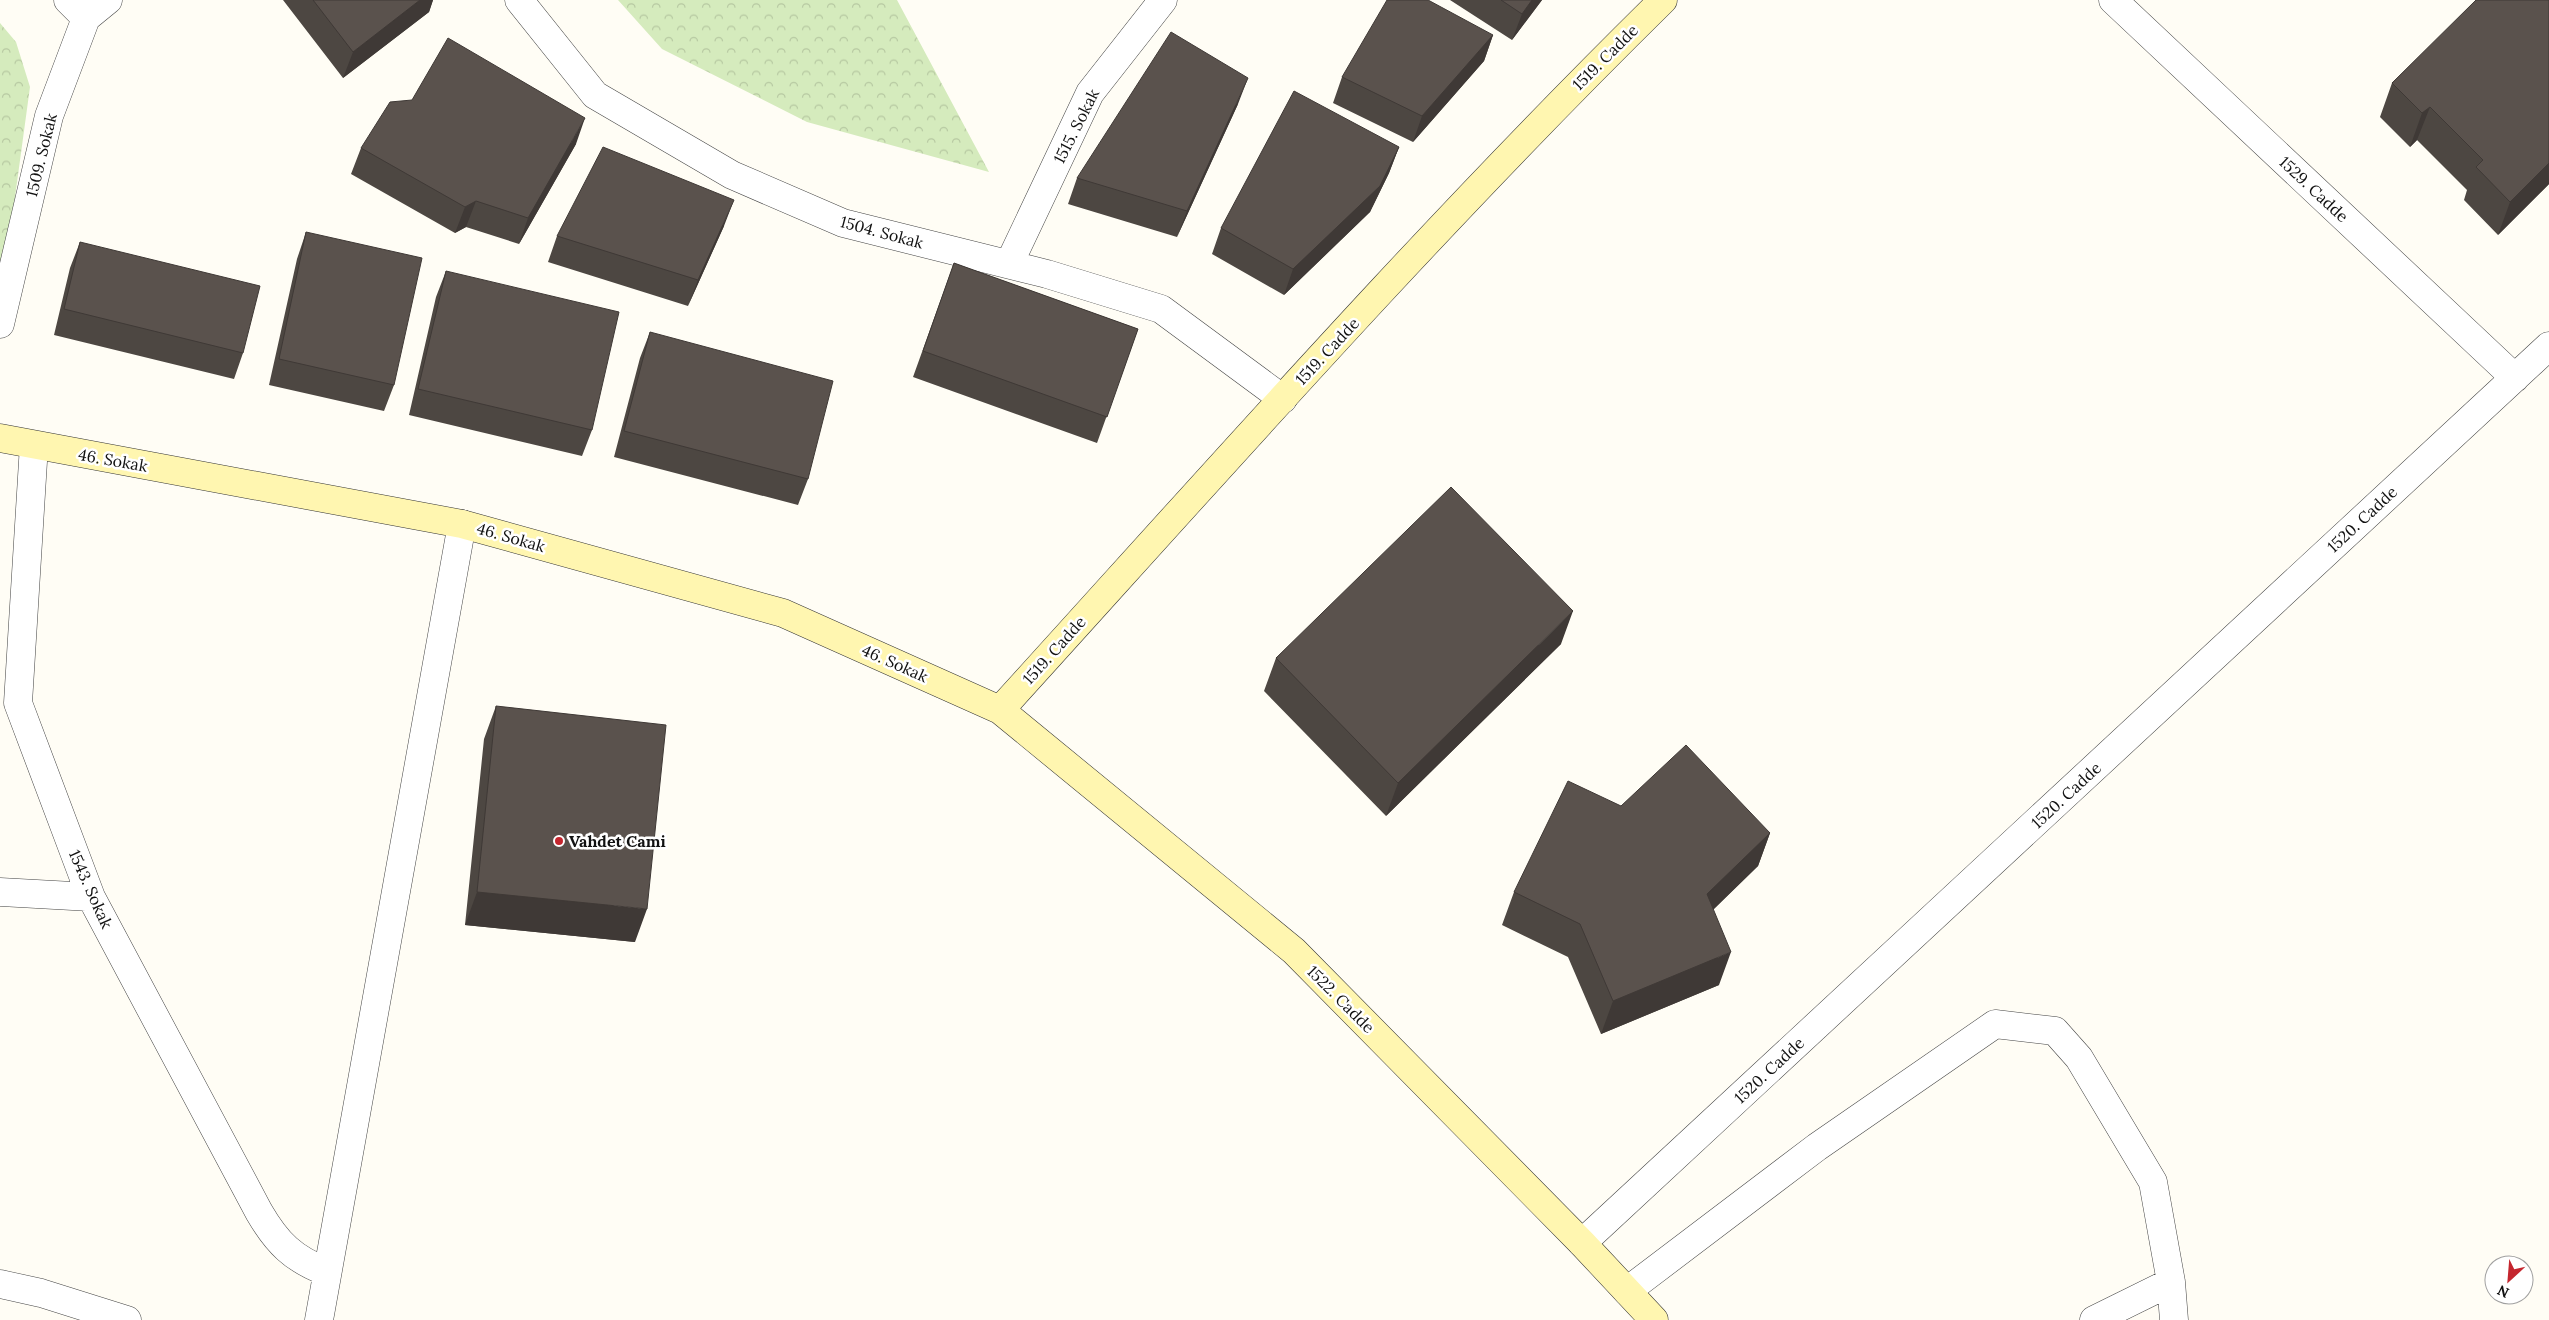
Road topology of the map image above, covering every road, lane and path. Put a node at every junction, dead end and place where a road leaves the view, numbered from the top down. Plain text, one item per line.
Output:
1 (108, 0) edge
2 (519, 0) edge
3 (1163, 0) edge
4 (1663, 0) edge
5 (2114, 0) edge
6 (77, 9) edge
7 (1009, 264) junction
8 (0, 324) edge
9 (2549, 346) edge
10 (2515, 378) junction
11 (1283, 399) junction
12 (0, 438) edge
13 (34, 445) junction
14 (462, 524) junction
15 (1000, 710) junction
16 (0, 892) edge
17 (91, 897) junction
18 (1582, 1243) junction
19 (327, 1272) junction
20 (2171, 1282) junction
21 (0, 1284) edge
22 (1627, 1291) junction
23 (127, 1320) edge
24 (319, 1320) edge
25 (1654, 1320) edge
26 (2094, 1320) edge
27 (2174, 1320) edge

1 - 6 street, 1509. Sokak
2 - 7 street, 1504. Sokak
3 - 7 street, 1515. Sokak
4 - 11 street, 1519. Cadde
5 - 10 street, 1529. Cadde
6 - 8 street, 1509. Sokak
7 - 11 street, 1504. Sokak
9 - 10 street, 1520. Cadde
10 - 18 street, 1520. Cadde
11 - 15 street, 1519. Cadde
12 - 13 street, 46. Sokak
13 - 14 street, 46. Sokak
13 - 17 street, 1543. Sokak
14 - 15 street, 46. Sokak
14 - 19 street
15 - 18 street, 1522. Cadde
16 - 17 street
17 - 19 street, 1543. Sokak
18 - 22 street, 1522. Cadde
19 - 24 street
20 - 22 street
20 - 26 street
20 - 27 street
21 - 23 street
22 - 25 street, 1522. Cadde

